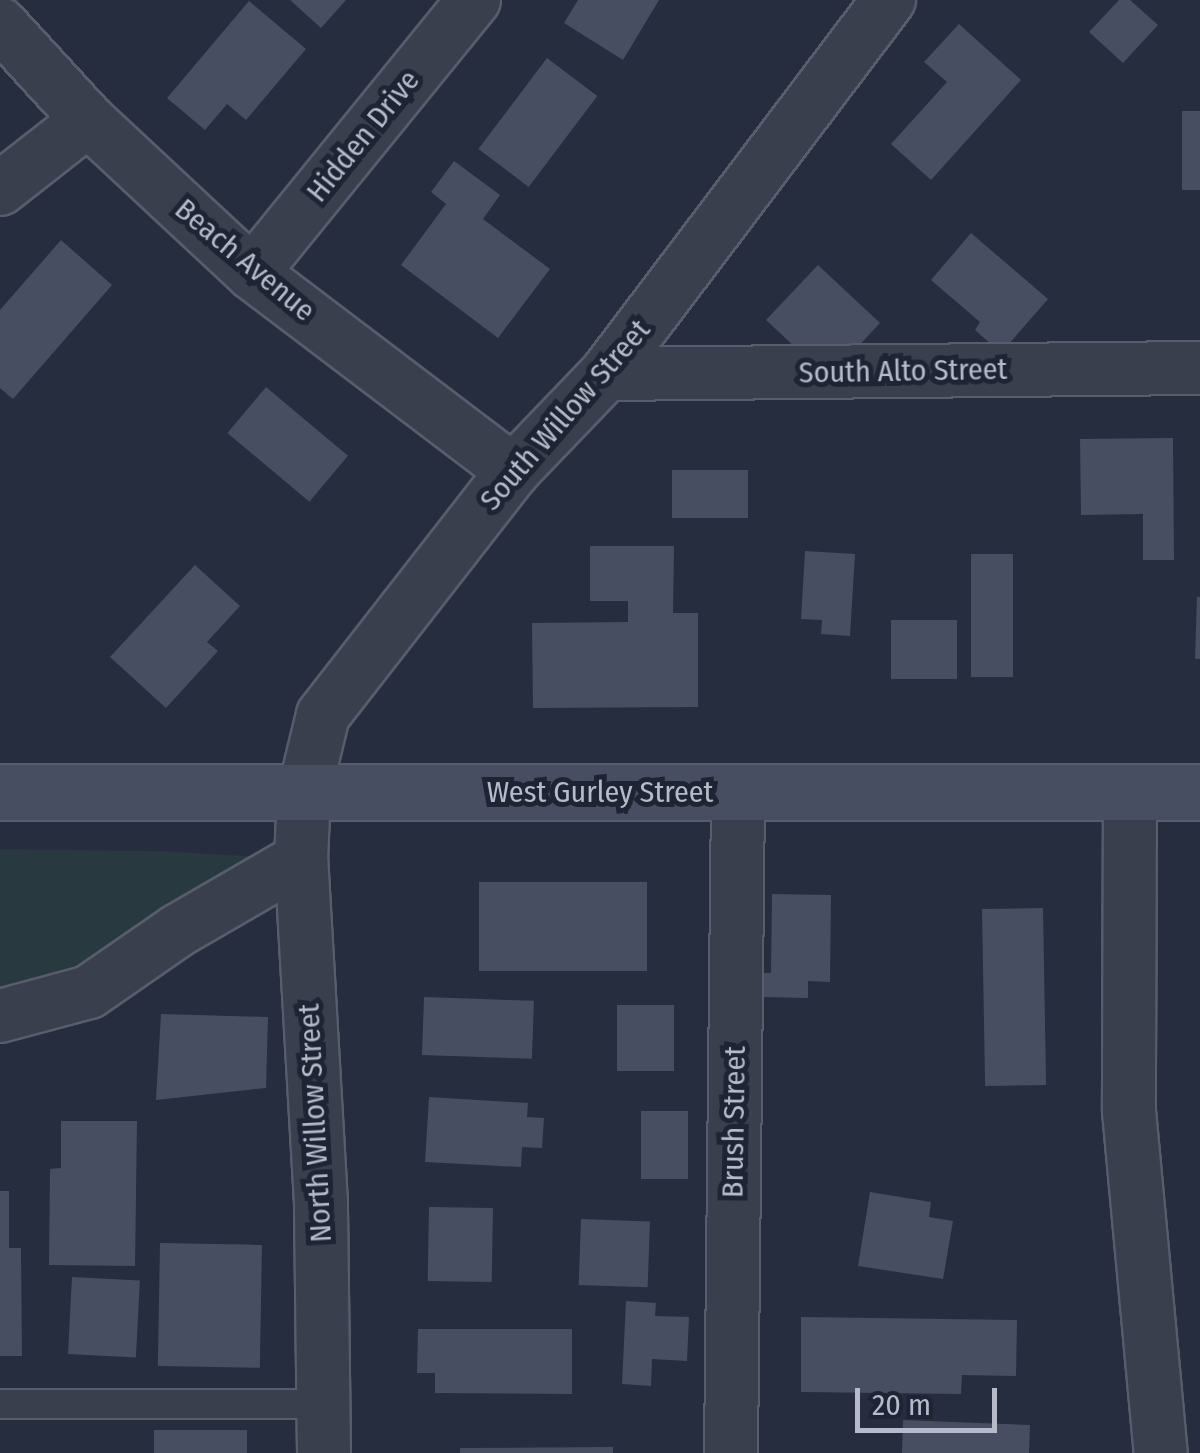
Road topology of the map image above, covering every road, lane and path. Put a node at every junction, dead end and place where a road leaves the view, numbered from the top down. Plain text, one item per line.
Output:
1 (474, 0) edge
2 (888, 0) edge
3 (0, 24) edge
4 (88, 120) junction
5 (3, 184) edge
6 (252, 273) junction
7 (1200, 368) edge
8 (606, 374) junction
9 (513, 470) junction
10 (0, 792) edge
11 (738, 792) junction
12 (1130, 792) junction
13 (1200, 792) edge
14 (304, 794) junction
15 (301, 859) junction
16 (0, 1016) edge
17 (0, 1404) edge
18 (324, 1429) edge
19 (731, 1453) edge
20 (1161, 1453) edge

1 - 6 street, Hidden Drive
2 - 8 street, South Willow Street
3 - 4 street, Beach Avenue
4 - 5 street
4 - 6 street, Beach Avenue
6 - 9 street, Beach Avenue
7 - 8 street, South Alto Street
8 - 9 street, South Willow Street
9 - 14 street, South Willow Street
10 - 14 main road, West Gurley Street
11 - 12 main road, West Gurley Street
11 - 14 main road, West Gurley Street
11 - 19 street, Brush Street
12 - 13 main road, West Gurley Street
12 - 20 street
14 - 15 street, North Willow Street
15 - 16 street
15 - 18 street, North Willow Street
17 - 18 lane

